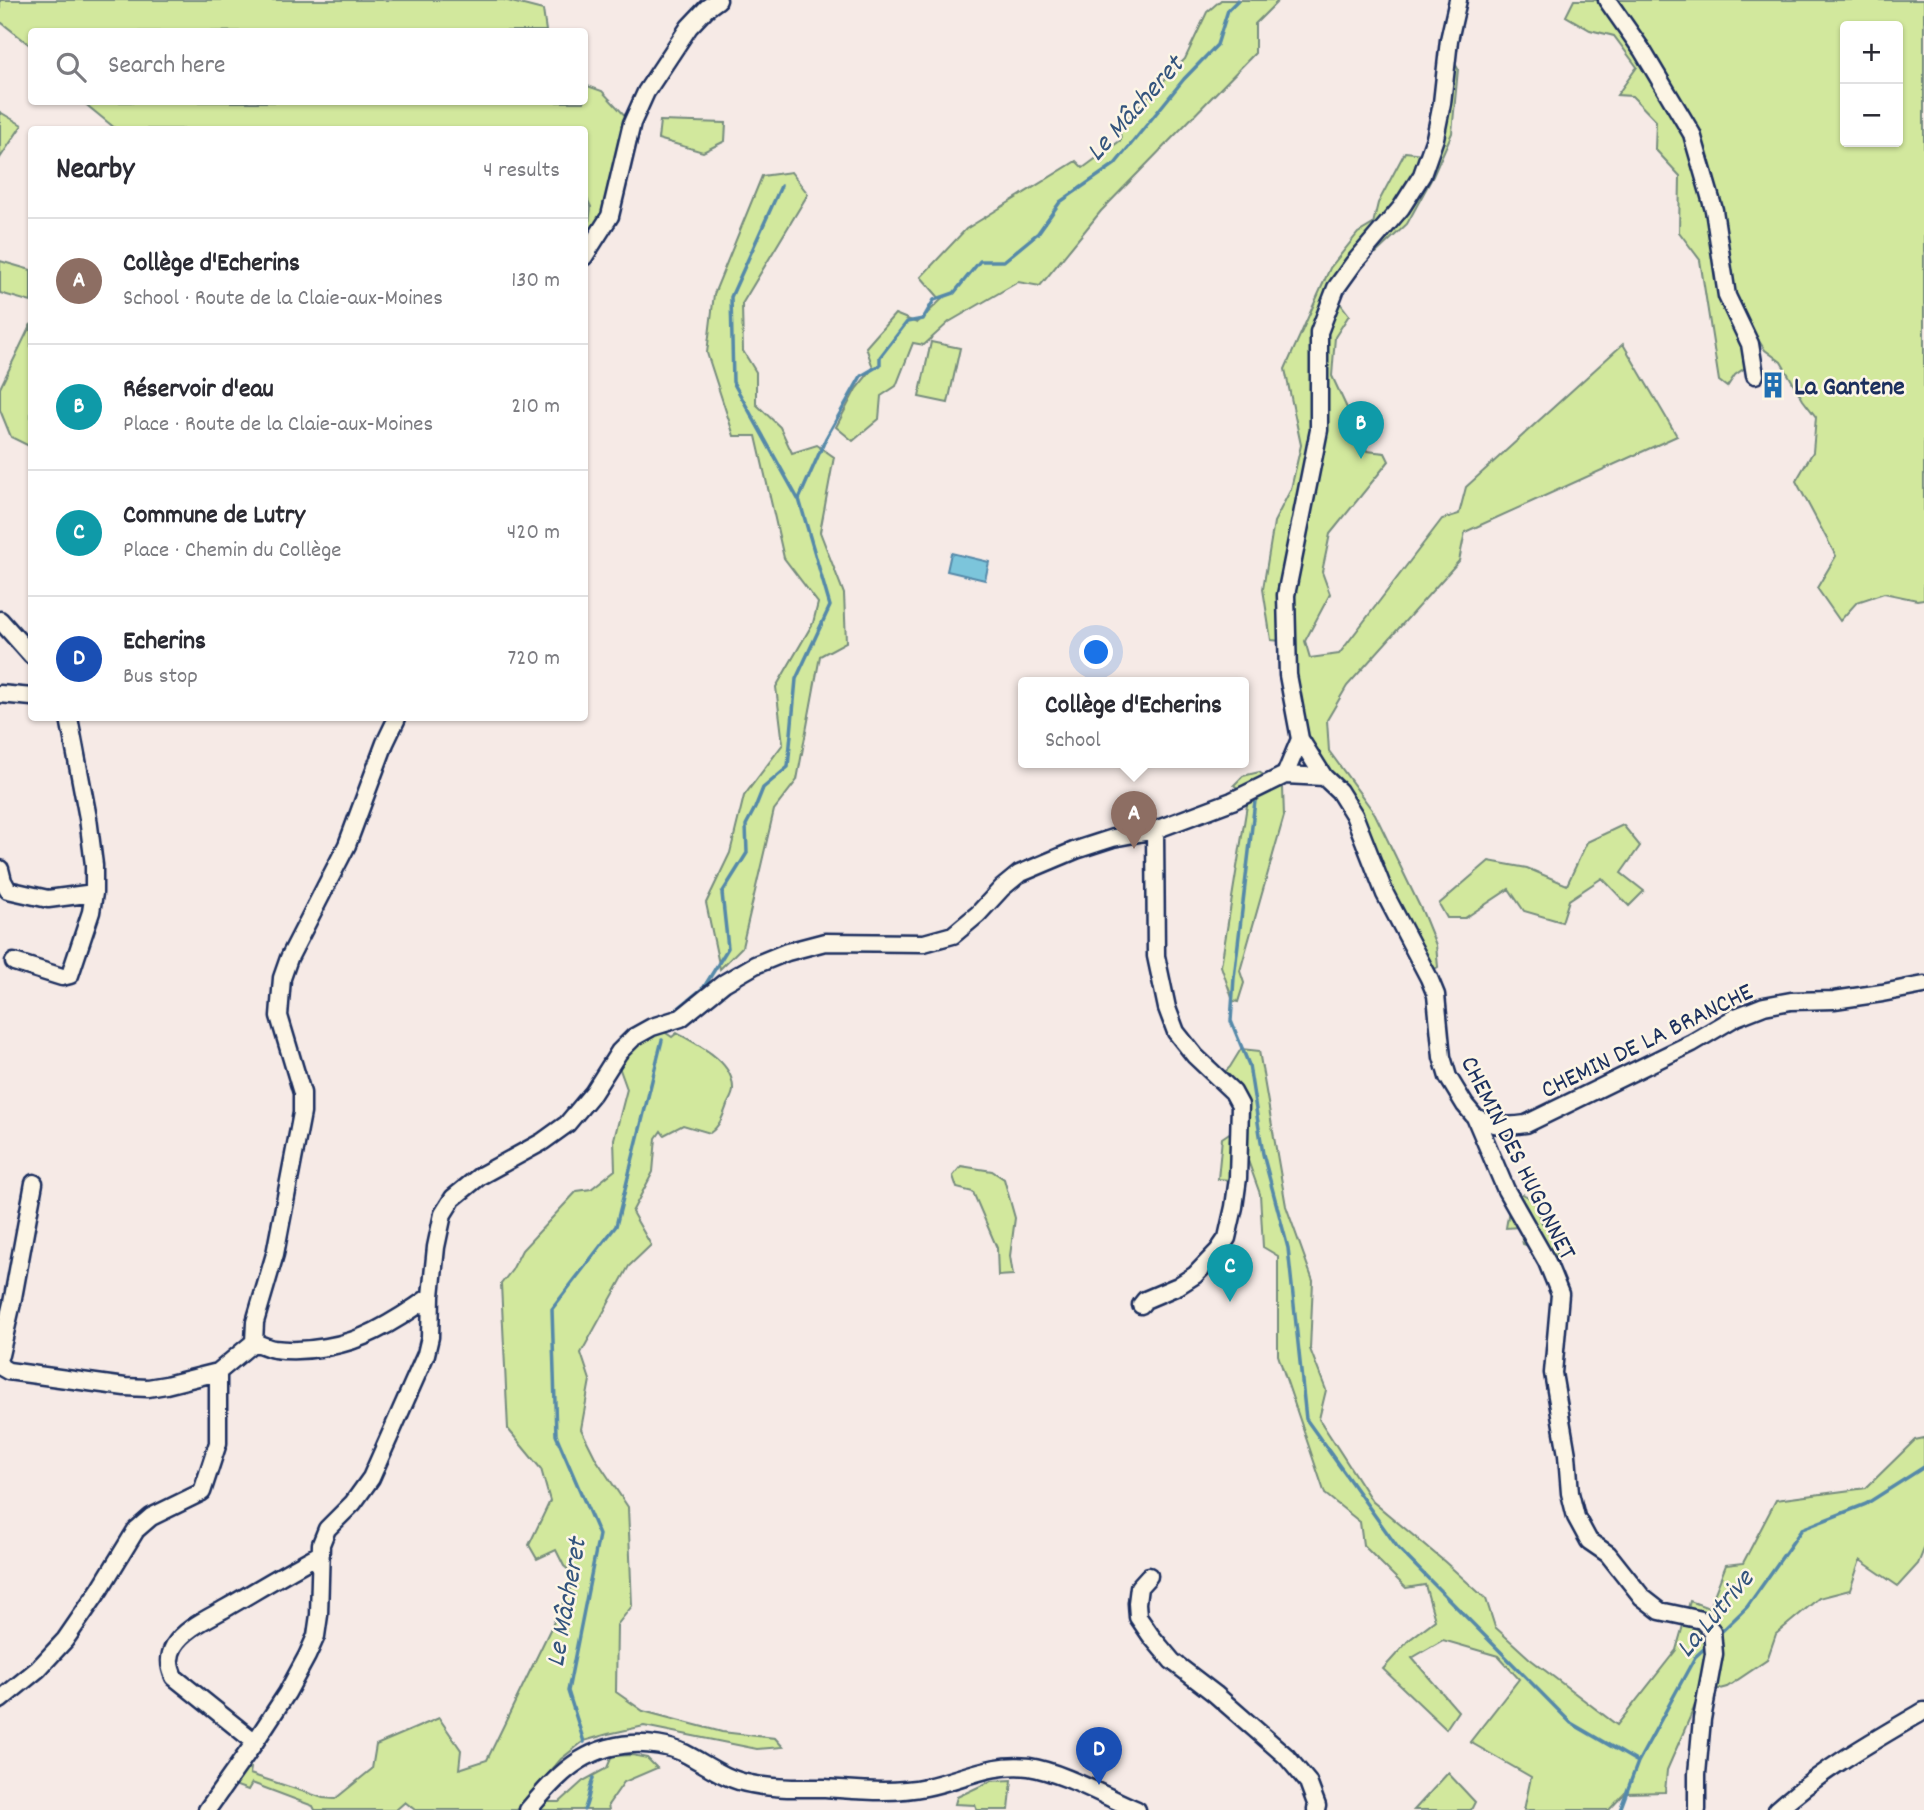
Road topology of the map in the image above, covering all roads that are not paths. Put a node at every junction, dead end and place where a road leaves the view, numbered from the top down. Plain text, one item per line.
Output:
1 (718, 0) edge
2 (1458, 0) edge
3 (1606, 0) edge
4 (588, 251) edge
5 (1755, 375) dead end
6 (0, 620) edge
7 (28, 652) edge
8 (0, 694) edge
9 (28, 696) edge
10 (70, 721) edge
11 (396, 721) edge
12 (1300, 738) junction
13 (1285, 775) junction
14 (1324, 777) junction
15 (1155, 830) junction
16 (0, 869) edge
17 (94, 893) junction
18 (14, 962) dead end
19 (1924, 985) edge
20 (1475, 1117) junction
21 (34, 1183) dead end
22 (431, 1297) junction
23 (1141, 1305) dead end
24 (254, 1342) junction
25 (0, 1355) edge
26 (0, 1366) edge
27 (218, 1372) junction
28 (320, 1554) junction
29 (1149, 1576) dead end
30 (0, 1700) edge
31 (1924, 1711) edge
32 (255, 1742) junction
33 (207, 1810) edge
34 (528, 1810) edge
35 (1138, 1810) edge
36 (1316, 1810) edge
37 (1698, 1810) edge
38 (1777, 1810) edge

1 - 4 street
2 - 12 street
3 - 5 street
6 - 7 street
8 - 9 street
10 - 17 street
11 - 24 street
12 - 13 street
12 - 14 street, CHEMIN DES HUGONNET
13 - 14 street
13 - 15 street
14 - 20 street, CHEMIN DES HUGONNET
15 - 22 street
15 - 23 street
16 - 17 street
17 - 18 street
19 - 20 street, CHEMIN DE LA BRANCHE
20 - 37 street, CHEMIN DES HUGONNET
21 - 25 street
22 - 24 street
22 - 28 street
24 - 27 street
26 - 27 street
27 - 30 street
28 - 32 street
28 - 32 street
29 - 36 street
31 - 38 street
32 - 33 street
34 - 35 street

